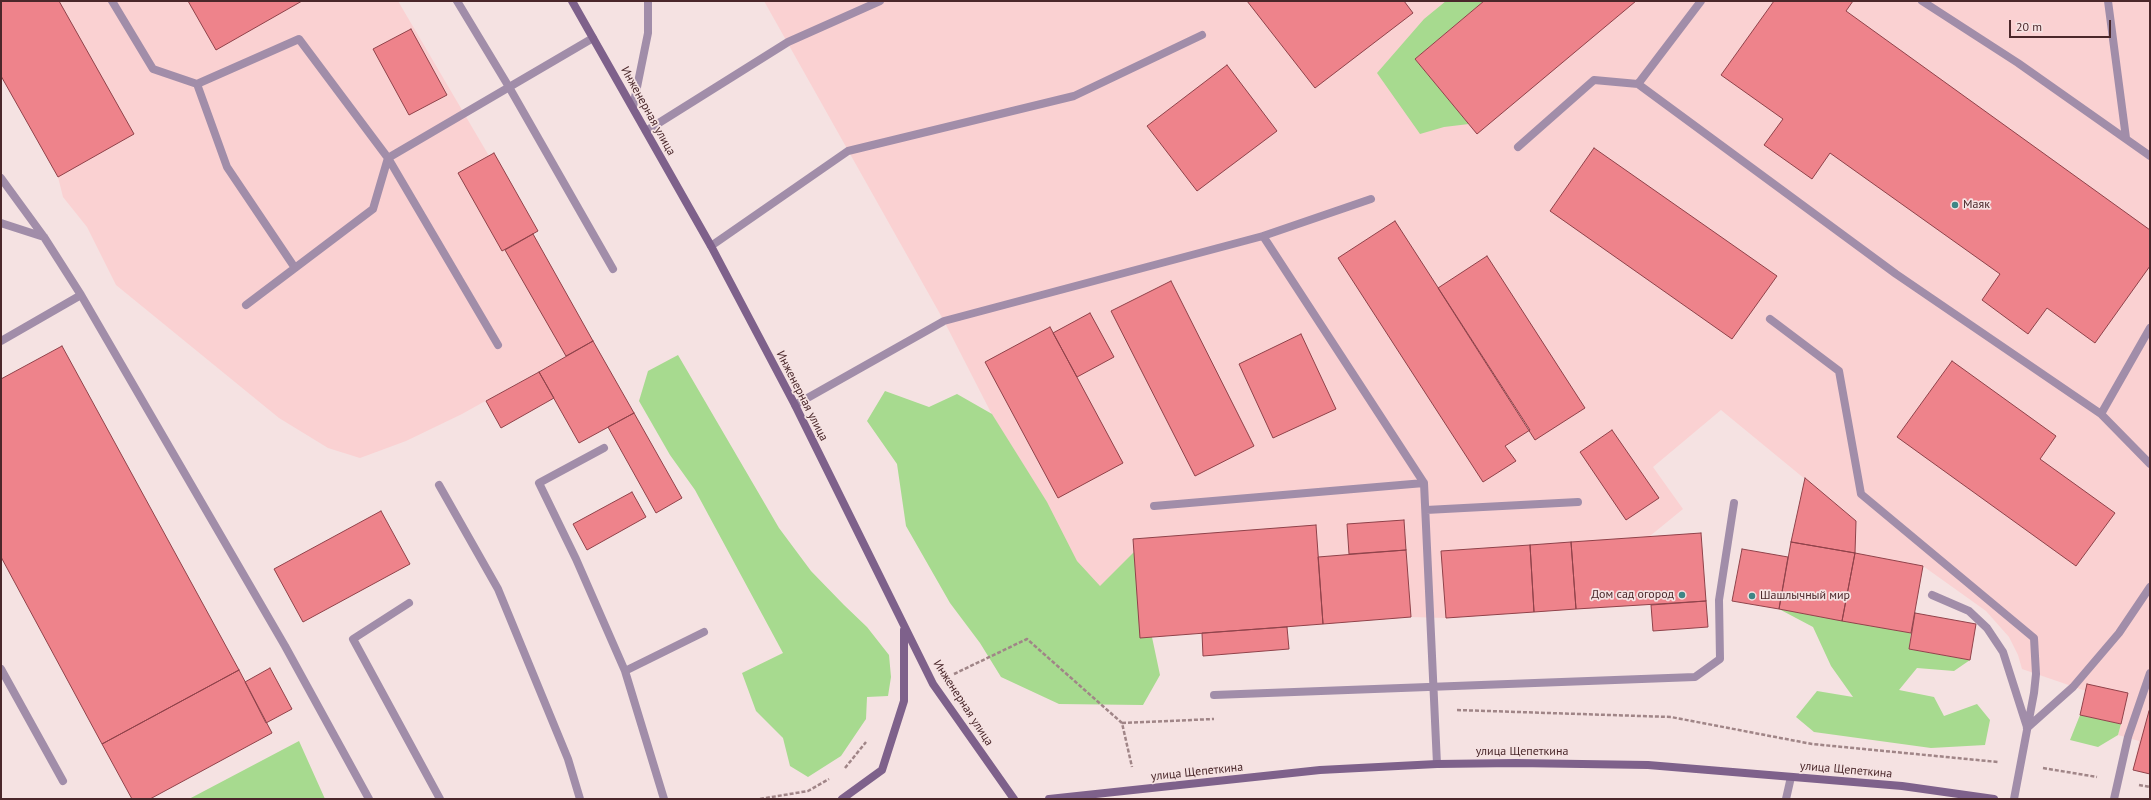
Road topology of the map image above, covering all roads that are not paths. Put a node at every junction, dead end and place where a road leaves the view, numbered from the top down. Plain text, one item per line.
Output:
1 (112, 1) edge
2 (457, 1) edge
3 (572, 1) edge
4 (648, 1) edge
5 (880, 1) edge
6 (1701, 1) edge
7 (1922, 1) edge
8 (2108, 1) edge
9 (1202, 35) dead end
10 (593, 38) junction
11 (197, 84) junction
12 (1638, 84) junction
13 (509, 87) junction
14 (633, 107) junction
15 (646, 131) junction
16 (2126, 138) junction
17 (1518, 147) dead end
18 (2150, 156) edge
19 (388, 158) junction
20 (1, 178) edge
21 (1371, 199) dead end
22 (1, 223) edge
23 (1263, 236) junction
24 (44, 237) junction
25 (710, 246) junction
26 (295, 268) junction
27 (613, 269) dead end
28 (81, 295) junction
29 (246, 305) dead end
30 (1770, 318) dead end
31 (2150, 328) edge
32 (1, 341) edge
33 (498, 345) dead end
34 (795, 405) junction
35 (2101, 414) junction
36 (604, 448) dead end
37 (2150, 464) edge
38 (1424, 484) junction
39 (439, 485) dead end
40 (1578, 502) dead end
41 (1734, 503) dead end
42 (1154, 506) dead end
43 (1426, 510) junction
44 (2150, 587) edge
45 (1932, 596) dead end
46 (409, 603) dead end
47 (904, 627) junction
48 (704, 632) dead end
49 (1, 669) edge
50 (625, 671) junction
51 (2150, 673) edge
52 (1432, 687) junction
53 (1214, 694) dead end
54 (2027, 728) junction
55 (1436, 764) junction
56 (1791, 777) junction
57 (63, 781) dead end
58 (369, 799) edge
59 (440, 799) edge
60 (580, 799) edge
61 (664, 799) edge
62 (842, 799) edge
63 (1014, 799) edge
64 (1048, 799) edge
65 (1786, 799) edge
66 (1994, 799) edge
67 (2014, 799) edge
68 (2114, 799) edge

1 - 11 lane
2 - 13 lane
3 - 10 street, Инженерная улица
4 - 14 lane
5 - 15 lane
6 - 12 lane
7 - 16 lane
8 - 16 lane
9 - 25 lane
10 - 13 lane
10 - 14 street, Инженерная улица
11 - 19 lane
11 - 26 lane
12 - 17 lane
12 - 35 lane
13 - 19 lane
13 - 27 lane
14 - 15 street, Инженерная улица
15 - 25 street, Инженерная улица
16 - 18 lane
19 - 26 lane
19 - 33 lane
20 - 24 lane
21 - 23 lane
22 - 24 lane
23 - 34 lane
23 - 38 lane
24 - 28 lane
25 - 34 street, Инженерная улица
26 - 29 lane
28 - 32 lane
28 - 58 lane
30 - 54 lane
31 - 35 lane
34 - 47 street, Инженерная улица
35 - 37 lane
36 - 50 lane
38 - 42 lane
38 - 43 lane
39 - 60 lane
40 - 43 lane
41 - 52 lane
43 - 52 lane
44 - 54 lane
45 - 54 lane
46 - 59 lane
47 - 62 street
47 - 63 street, Инженерная улица
48 - 50 lane
49 - 57 lane
50 - 61 lane
51 - 68 lane
52 - 53 lane
52 - 55 lane
54 - 67 lane
55 - 56 street, улица Щепеткина
55 - 64 street, улица Щепеткина
56 - 65 lane
56 - 66 street, улица Щепеткина

